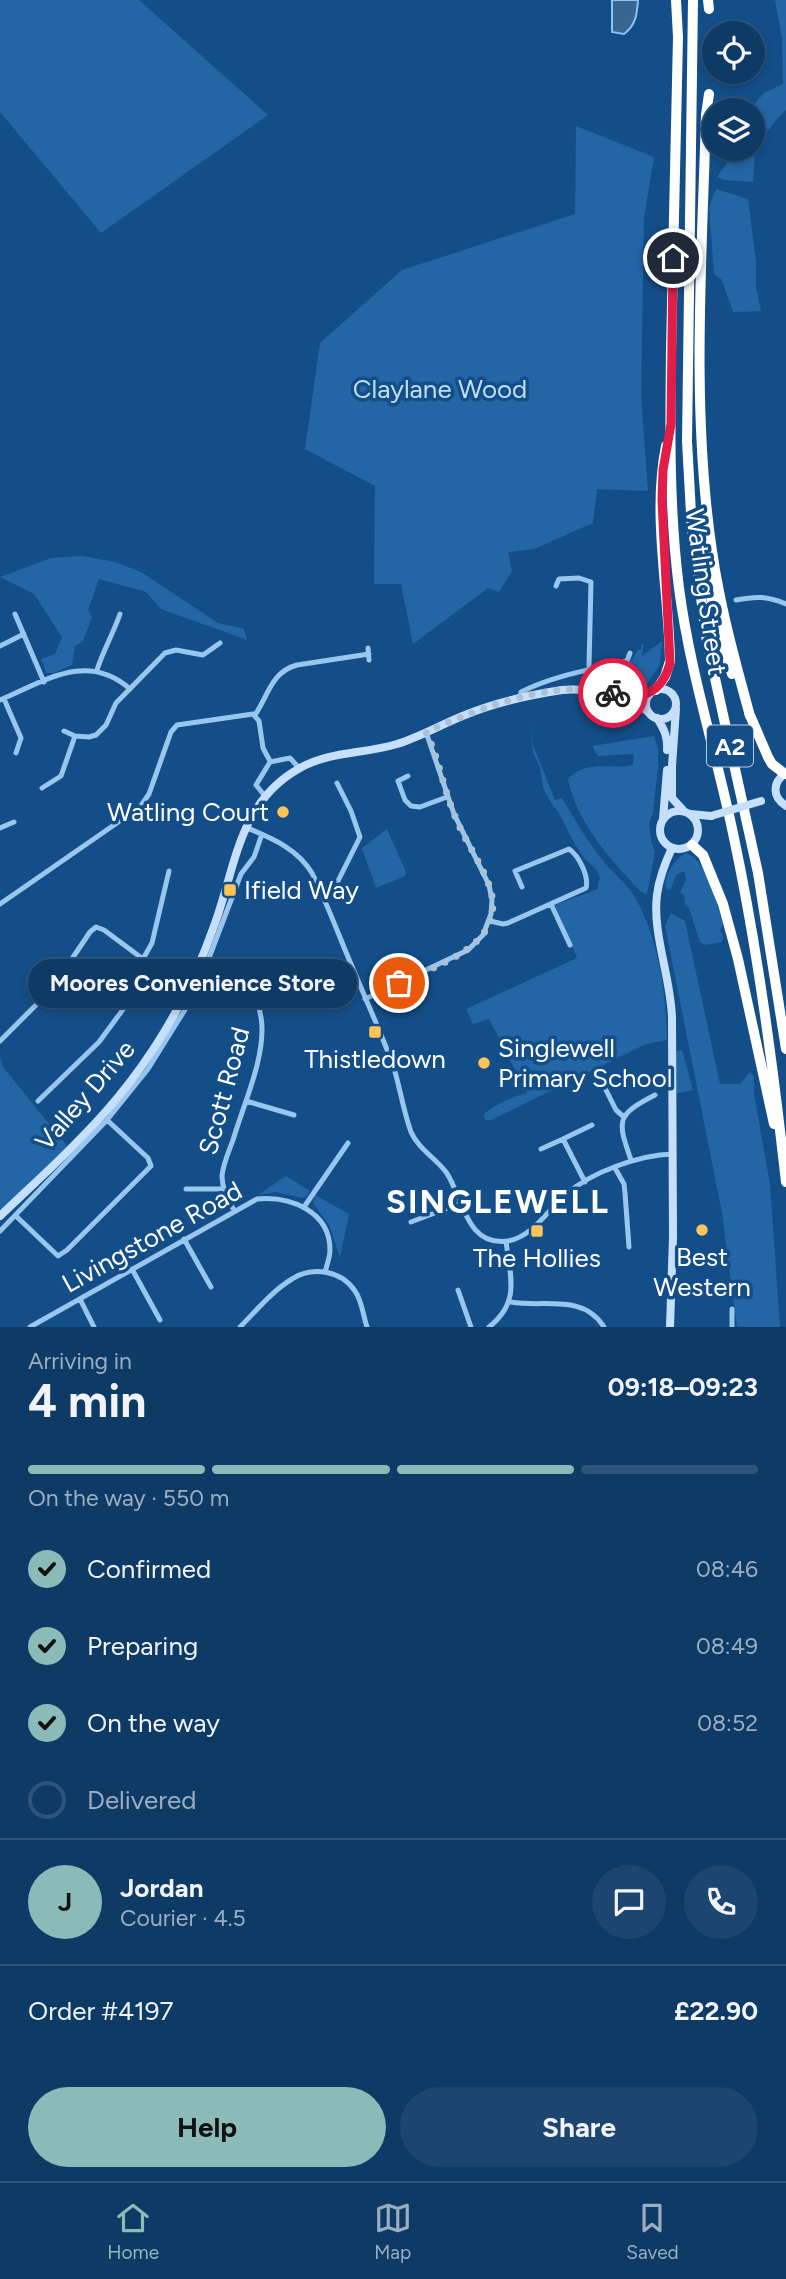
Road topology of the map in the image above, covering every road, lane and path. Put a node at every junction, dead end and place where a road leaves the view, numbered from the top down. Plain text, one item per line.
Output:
1 (677, 0) edge
2 (693, 0) edge
3 (709, 94) dead end
4 (671, 424) junction
5 (687, 441) junction
6 (557, 571) dead end
7 (559, 579) junction
8 (556, 586) dead end
9 (736, 600) dead end
10 (786, 604) edge
11 (15, 614) dead end
12 (120, 614) dead end
13 (24, 634) junction
14 (220, 643) dead end
15 (0, 646) edge
16 (631, 653) dead end
17 (369, 654) dead end
18 (97, 670) junction
19 (589, 670) junction
20 (44, 682) junction
21 (130, 689) junction
22 (591, 690) junction
23 (656, 690) junction
24 (611, 693) junction
25 (520, 698) junction
26 (2, 700) edge
27 (676, 709) junction
28 (649, 712) junction
29 (255, 715) junction
30 (750, 716) junction
31 (657, 718) junction
32 (64, 731) dead end
33 (426, 732) junction
34 (75, 736) junction
35 (16, 753) dead end
36 (270, 761) junction
37 (299, 768) junction
38 (785, 774) edge
39 (408, 776) dead end
40 (337, 783) dead end
41 (42, 788) dead end
42 (775, 788) junction
43 (265, 796) junction
44 (447, 797) junction
45 (762, 801) junction
46 (784, 805) edge
47 (687, 813) junction
48 (710, 816) junction
49 (663, 819) junction
50 (14, 822) dead end
51 (244, 827) junction
52 (0, 828) edge
53 (698, 830) junction
54 (262, 834) junction
55 (692, 845) junction
56 (672, 848) junction
57 (169, 871) dead end
58 (522, 887) dead end
59 (321, 892) junction
60 (0, 895) edge
61 (2, 902) edge
62 (551, 904) junction
63 (490, 921) junction
64 (570, 945) dead end
65 (145, 960) junction
66 (210, 960) junction
67 (190, 986) junction
68 (365, 999) junction
69 (0, 1041) edge
70 (786, 1049) edge
71 (597, 1072) dead end
72 (655, 1096) dead end
73 (38, 1101) dead end
74 (246, 1101) junction
75 (294, 1115) dead end
76 (624, 1117) junction
77 (107, 1120) junction
78 (592, 1125) dead end
79 (563, 1139) junction
80 (348, 1143) dead end
81 (541, 1149) dead end
82 (673, 1154) junction
83 (631, 1160) junction
84 (615, 1168) junction
85 (585, 1182) junction
86 (786, 1182) edge
87 (186, 1189) dead end
88 (224, 1189) junction
89 (461, 1203) junction
90 (304, 1206) junction
91 (234, 1210) junction
92 (0, 1216) edge
93 (16, 1216) junction
94 (411, 1222) dead end
95 (0, 1231) edge
96 (184, 1239) junction
97 (506, 1241) junction
98 (629, 1247) dead end
99 (132, 1269) junction
100 (325, 1272) junction
101 (211, 1287) dead end
102 (458, 1290) dead end
103 (80, 1299) junction
104 (511, 1302) junction
105 (732, 1308) dead end
106 (160, 1320) dead end
107 (30, 1327) edge
108 (94, 1327) edge
109 (240, 1327) edge
110 (367, 1327) edge
111 (471, 1327) edge
112 (489, 1327) edge
113 (604, 1327) edge
114 (670, 1327) edge
115 (732, 1327) edge

1 - 4 highway, Watling Street / A2
2 - 5 highway, Watling Street / A2
3 - 30 highway
4 - 23 highway
4 - 86 highway, Watling Street / A2
5 - 30 highway
5 - 70 highway, Watling Street / A2
6 - 7 street
7 - 8 street
7 - 19 street
9 - 10 street
11 - 13 street
12 - 18 street
13 - 15 street
13 - 20 street
14 - 21 street
16 - 19 street
17 - 29 street
18 - 20 street
18 - 21 street
19 - 22 street
19 - 25 street
20 - 26 street
21 - 34 street
22 - 24 street, Valley Drive
22 - 25 street, Valley Drive
23 - 24 street, Valley Drive
23 - 27 street
23 - 28 street
24 - 28 street, Valley Drive
25 - 33 street, Valley Drive
26 - 35 street
27 - 31 street
27 - 47 street
28 - 31 street
29 - 36 street
29 - 61 street
30 - 38 highway
31 - 49 street
32 - 34 street
33 - 37 street, Valley Drive
33 - 44 street
34 - 41 street
36 - 37 street
36 - 43 street
37 - 43 street, Valley Drive
38 - 42 street
39 - 44 street
40 - 59 street
42 - 45 street
42 - 46 street
43 - 51 street, Valley Drive
44 - 63 street
45 - 46 street
45 - 48 street, bridge
47 - 48 street
47 - 49 street
47 - 53 street
48 - 53 street
49 - 56 street
50 - 52 street
51 - 54 street
51 - 67 street, Valley Drive
53 - 55 street
54 - 59 street
54 - 66 street
55 - 56 street
55 - 86 highway
56 - 82 street
57 - 65 street
58 - 62 street
59 - 68 street
60 - 61 street
62 - 63 street
62 - 64 street
63 - 68 street
65 - 67 street
65 - 69 street
65 - 73 street
66 - 74 street, Scott Road
66 - 77 street
67 - 92 street, Valley Drive
68 - 89 street
71 - 76 street
72 - 76 street
74 - 75 street
74 - 88 street, Scott Road
76 - 83 street
77 - 93 street
77 - 93 street
78 - 79 street
79 - 81 street
79 - 85 street
80 - 90 street
82 - 83 street
82 - 114 street
83 - 84 street
84 - 85 street
84 - 98 street
85 - 97 street
87 - 88 street
88 - 91 street, Scott Road
89 - 94 street
89 - 97 street
90 - 91 street, Livingstone Road
90 - 100 street
91 - 96 street, Livingstone Road
93 - 95 street
96 - 99 street, Livingstone Road
96 - 101 street
97 - 104 street
99 - 103 street, Livingstone Road
99 - 106 street
100 - 109 street
100 - 110 street
102 - 111 street
103 - 107 street, Livingstone Road
103 - 108 street
104 - 112 street
104 - 113 street
105 - 115 street

